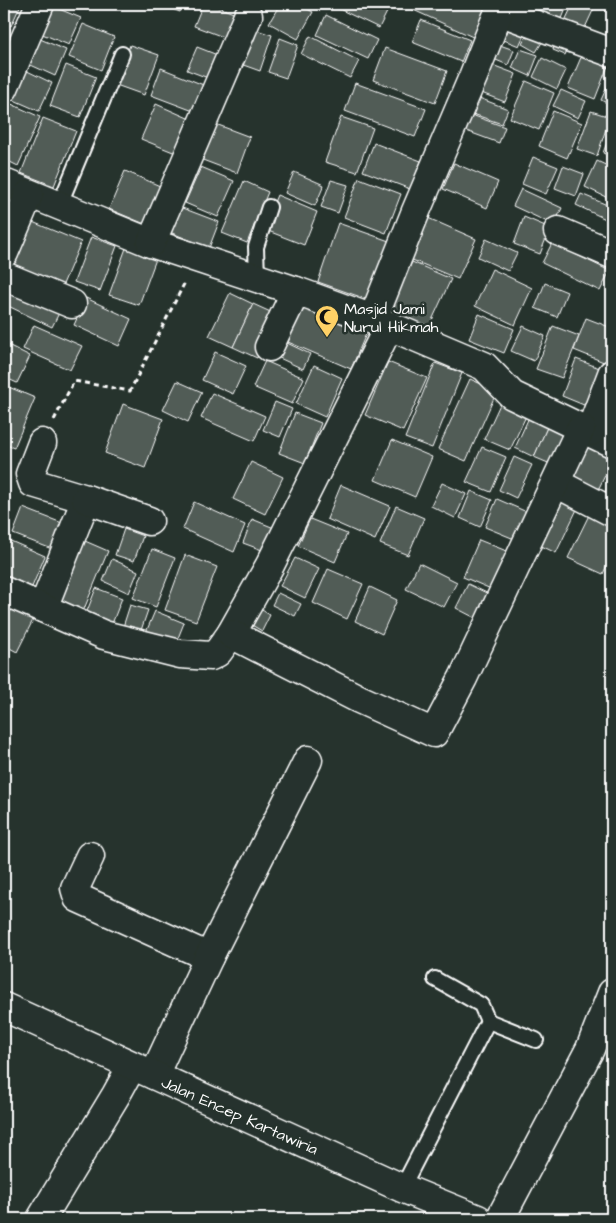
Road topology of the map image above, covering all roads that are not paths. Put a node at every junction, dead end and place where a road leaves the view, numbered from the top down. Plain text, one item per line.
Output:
1 (40, 4) edge
2 (500, 8) edge
3 (248, 16) dead end
4 (612, 53) edge
5 (122, 54) dead end
6 (4, 88) edge
7 (4, 183) edge
8 (29, 194) junction
9 (59, 206) junction
10 (269, 207) dead end
11 (558, 231) dead end
12 (151, 243) junction
13 (4, 253) edge
14 (612, 254) edge
15 (4, 276) edge
16 (257, 278) junction
17 (296, 291) junction
18 (72, 304) dead end
19 (381, 323) junction
20 (269, 347) dead end
21 (612, 374) edge
22 (594, 434) edge
23 (42, 443) road end
24 (556, 483) junction
25 (86, 499) junction
26 (612, 512) edge
27 (149, 521) dead end
28 (4, 591) edge
29 (43, 608) junction
30 (231, 634) junction
31 (308, 760) dead end
32 (90, 856) dead end
33 (208, 957) junction
34 (435, 979) dead end
35 (612, 993) edge
36 (4, 1007) edge
37 (488, 1021) junction
38 (536, 1040) dead end
39 (143, 1071) junction
40 (402, 1188) junction
41 (41, 1219) edge
42 (478, 1219) edge
43 (500, 1219) edge

1 - 6 street
2 - 4 street
2 - 19 street
3 - 12 street
5 - 9 lane
7 - 8 street
8 - 9 street
8 - 13 street
9 - 12 street
10 - 16 lane
11 - 14 street
12 - 16 street
15 - 18 street
16 - 17 street
17 - 19 street
17 - 20 street
19 - 22 street
19 - 30 street
21 - 22 street
22 - 24 street
23 - 25 street
24 - 26 street
24 - 30 street
25 - 27 street
25 - 29 street
28 - 29 street
29 - 30 street
31 - 33 street
32 - 33 street
33 - 39 street
34 - 37 lane
35 - 43 street
36 - 39 street, Jalan Encep Kartawiria
37 - 38 lane
37 - 40 lane
39 - 40 street, Jalan Encep Kartawiria
39 - 41 street
40 - 42 street, Jalan Encep Kartawiria

